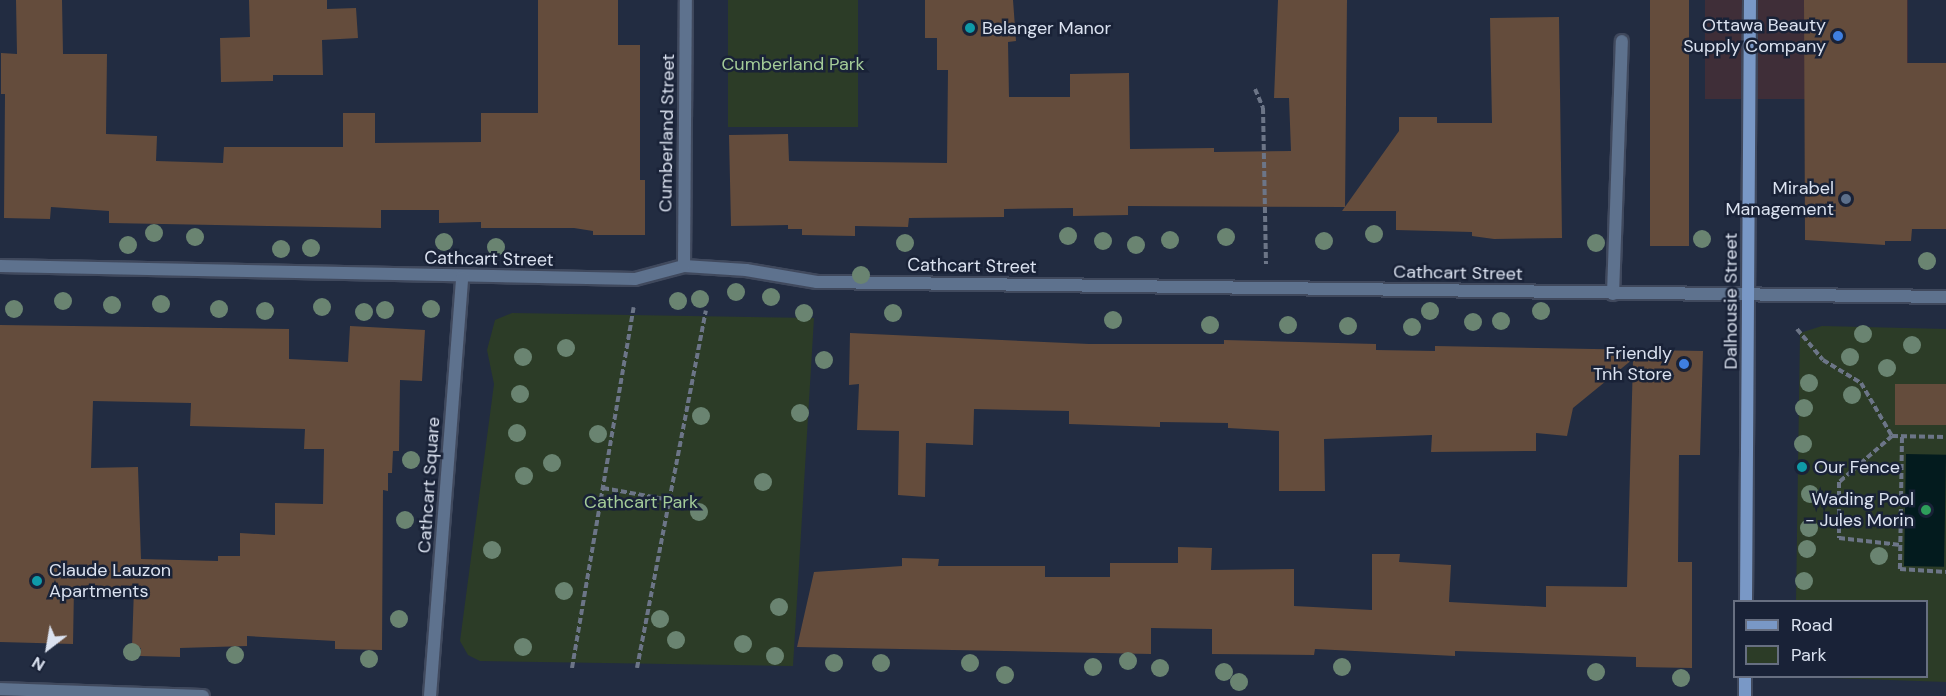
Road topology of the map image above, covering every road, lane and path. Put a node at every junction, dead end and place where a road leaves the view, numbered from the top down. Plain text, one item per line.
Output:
1 (686, 0) edge
2 (1750, 0) edge
3 (1622, 41) dead end
4 (1255, 89) dead end
5 (0, 266) edge
6 (684, 266) junction
7 (462, 277) junction
8 (1266, 288) junction
9 (1613, 294) junction
10 (1750, 294) junction
11 (1946, 297) edge
12 (634, 307) dead end
13 (706, 311) dead end
14 (1797, 329) dead end
15 (1892, 436) junction
16 (1902, 437) junction
17 (1946, 437) edge
18 (603, 488) junction
19 (670, 500) junction
20 (1900, 544) junction
21 (1946, 572) edge
22 (1746, 600) edge
23 (572, 668) dead end
24 (637, 668) dead end
25 (1745, 678) edge
26 (0, 689) edge
27 (203, 696) edge
28 (430, 696) edge
29 (1745, 696) edge

1 - 6 street, Cumberland Street
2 - 10 street, Dalhousie Street
3 - 9 street
4 - 8 path
5 - 7 street, Cathcart Street
6 - 7 street, Cathcart Street
6 - 8 street, Cathcart Street
7 - 28 street, Cathcart Square
8 - 9 street, Cathcart Street
9 - 10 street, Cathcart Street
10 - 11 street, Cathcart Street
10 - 22 street, Dalhousie Street
12 - 18 path
13 - 19 path
14 - 15 path
15 - 16 path
15 - 20 path
16 - 17 path
16 - 20 path
18 - 19 path
18 - 23 path
19 - 24 path
20 - 21 path
25 - 29 street
26 - 27 street

